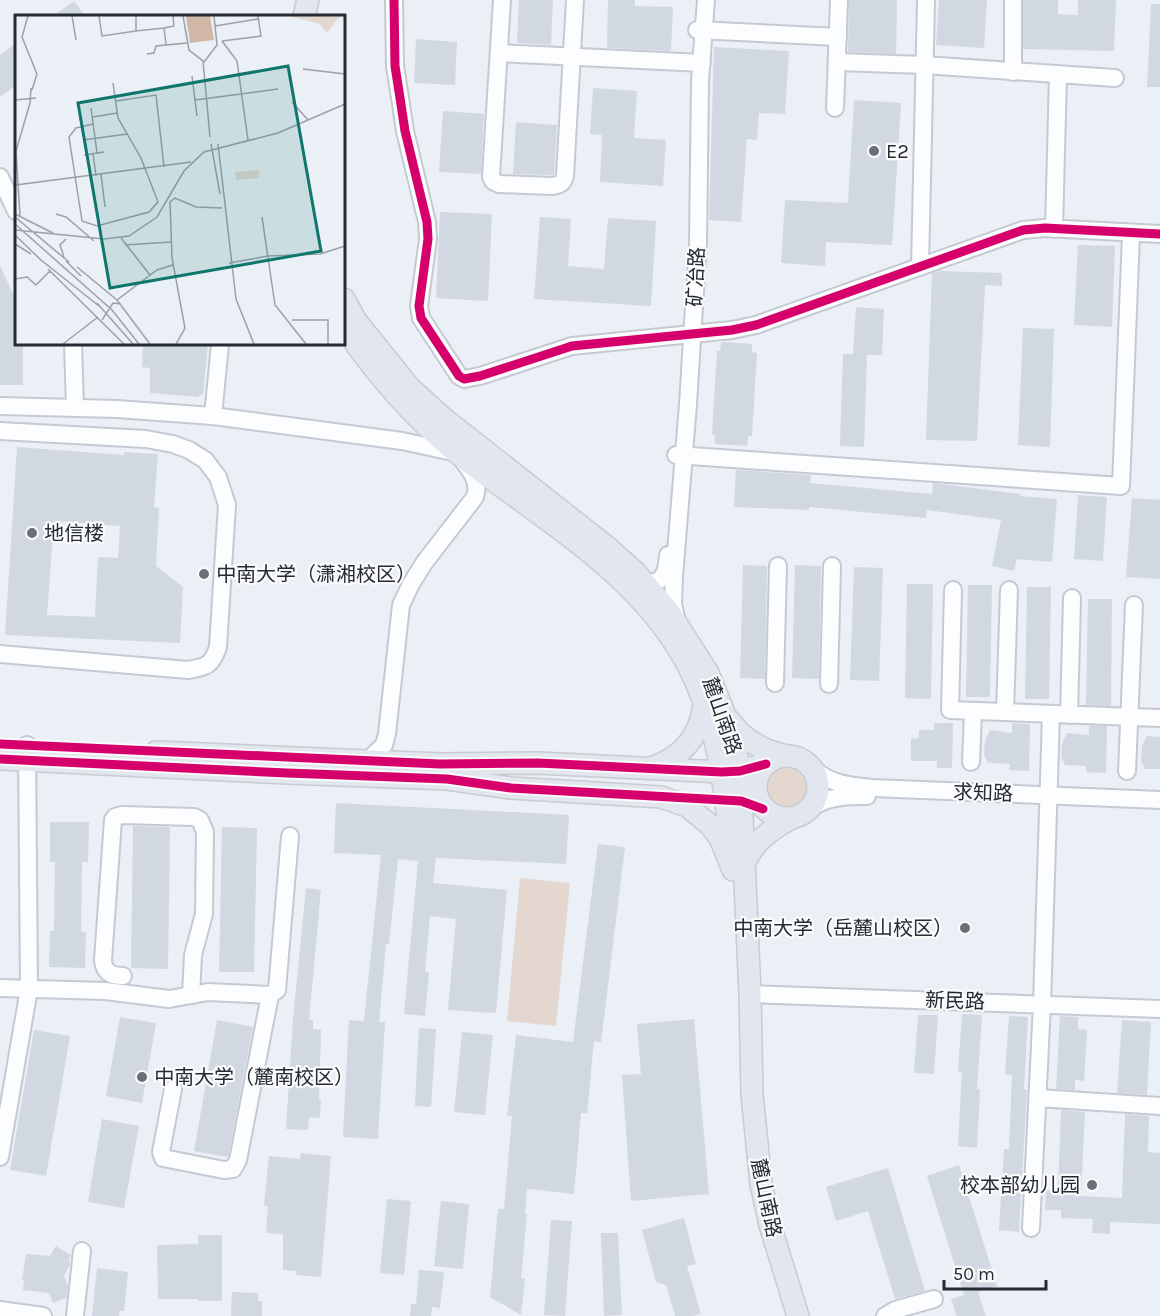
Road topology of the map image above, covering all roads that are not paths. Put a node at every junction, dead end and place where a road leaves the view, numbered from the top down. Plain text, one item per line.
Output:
1 (293, 0) edge
2 (308, 0) edge
3 (394, 0) edge
4 (502, 0) edge
5 (575, 0) edge
6 (699, 0) edge
7 (706, 0) edge
8 (839, 0) edge
9 (926, 0) edge
10 (1013, 0) edge
11 (289, 15) edge
12 (304, 15) edge
13 (700, 30) junction
14 (838, 37) junction
15 (499, 53) junction
16 (572, 57) junction
17 (837, 62) junction
18 (698, 63) junction
19 (924, 65) junction
20 (1013, 72) junction
21 (1058, 75) junction
22 (1115, 78) dead end
23 (835, 108) dead end
24 (0, 177) edge
25 (15, 209) edge
26 (1054, 229) junction
27 (1131, 234) junction
28 (1160, 234) edge
29 (920, 267) junction
30 (345, 301) edge
31 (345, 328) edge
32 (688, 335) junction
33 (73, 345) edge
34 (220, 345) edge
35 (0, 406) edge
36 (75, 407) junction
37 (213, 416) junction
38 (416, 416) junction
39 (0, 431) edge
40 (402, 441) junction
41 (457, 453) junction
42 (680, 455) junction
43 (778, 566) dead end
44 (832, 566) dead end
45 (641, 580) junction
46 (953, 590) dead end
47 (1009, 590) dead end
48 (1072, 598) dead end
49 (1134, 605) dead end
50 (678, 626) junction
51 (0, 654) edge
52 (775, 682) dead end
53 (829, 684) dead end
54 (704, 704) junction
55 (973, 711) junction
56 (725, 712) junction
57 (1005, 712) junction
58 (1051, 714) junction
59 (1069, 715) junction
60 (1129, 717) junction
61 (1160, 718) edge
62 (15, 752) edge
63 (790, 756) junction
64 (367, 760) junction
65 (971, 762) dead end
66 (766, 764) junction
67 (648, 768) junction
68 (812, 768) junction
69 (1127, 771) dead end
70 (731, 772) junction
71 (661, 797) junction
72 (1048, 799) junction
73 (1160, 800) edge
74 (734, 801) junction
75 (763, 808) junction
76 (811, 808) junction
77 (1160, 808) edge
78 (790, 819) junction
79 (290, 836) dead end
80 (738, 869) junction
81 (123, 976) dead end
82 (0, 988) edge
83 (25, 989) junction
84 (750, 994) junction
85 (191, 995) junction
86 (270, 995) junction
87 (1042, 1004) junction
88 (1160, 1009) edge
89 (173, 1089) dead end
90 (1038, 1098) junction
91 (1160, 1106) edge
92 (0, 1110) edge
93 (0, 1157) edge
94 (1030, 1228) dead end
95 (82, 1251) dead end
96 (934, 1299) dead end
97 (0, 1310) edge
98 (43, 1316) edge
99 (75, 1316) edge
100 (789, 1316) edge
101 (798, 1316) edge
102 (885, 1316) edge

1 - 11 main road
2 - 12 main road
3 - 32 street
4 - 15 street
5 - 16 street
6 - 13 street, 矿冶路
7 - 13 street, 矿冶路
8 - 14 street
9 - 19 street
10 - 20 street
13 - 14 street
13 - 18 street, 矿冶路
14 - 17 street
15 - 16 street
15 - 16 street
16 - 18 street
17 - 19 street
17 - 23 street
18 - 32 street, 矿冶路
19 - 20 street
19 - 29 street
20 - 21 street
21 - 22 street
21 - 26 street
24 - 25 street
26 - 27 street
26 - 29 street
27 - 28 street
27 - 42 street
29 - 32 street
30 - 45 main road, 麓山南路
31 - 38 main road, 麓山南路
32 - 42 street, 矿冶路
33 - 36 street
34 - 37 street
35 - 36 street
36 - 37 street
37 - 40 street
38 - 40 street
38 - 41 main road, 麓山南路
39 - 51 street
40 - 41 street
41 - 54 main road, 麓山南路
41 - 64 street
42 - 45 street, 矿冶路
42 - 50 street, 矿冶路
43 - 52 street
44 - 53 street
45 - 50 main road, 麓山南路
46 - 55 street
47 - 57 street
48 - 59 street
49 - 60 street
50 - 56 main road, 麓山南路
54 - 67 main road
54 - 70 main road, 麓山南路
55 - 57 street
55 - 65 street
56 - 63 main road
56 - 70 main road, 麓山南路
57 - 58 street
58 - 59 street
58 - 72 street
59 - 60 street
60 - 61 street
60 - 69 street
62 - 64 main road
62 - 71 main road
62 - 83 street
63 - 66 main road
63 - 68 main road
64 - 67 main road
66 - 70 main road
66 - 75 main road
67 - 70 main road
68 - 72 street, 求知路
68 - 76 main road
70 - 74 main road, 麓山南路
71 - 74 main road
71 - 80 main road
72 - 73 street, 求知路
72 - 76 street, 求知路
72 - 77 street, 求知路
72 - 87 street
74 - 75 main road
74 - 80 main road, 麓山南路
75 - 78 main road
76 - 78 main road
78 - 80 main road
79 - 86 street
80 - 84 main road, 麓山南路
80 - 100 main road, 麓山南路
81 - 85 street
82 - 83 street
83 - 85 street
83 - 92 street
83 - 93 street
84 - 87 street, 新民路
84 - 101 main road, 麓山南路
85 - 86 street
86 - 89 street
87 - 88 street, 新民路
87 - 90 street
90 - 91 street
90 - 94 street
95 - 99 street
96 - 102 street
97 - 98 street

